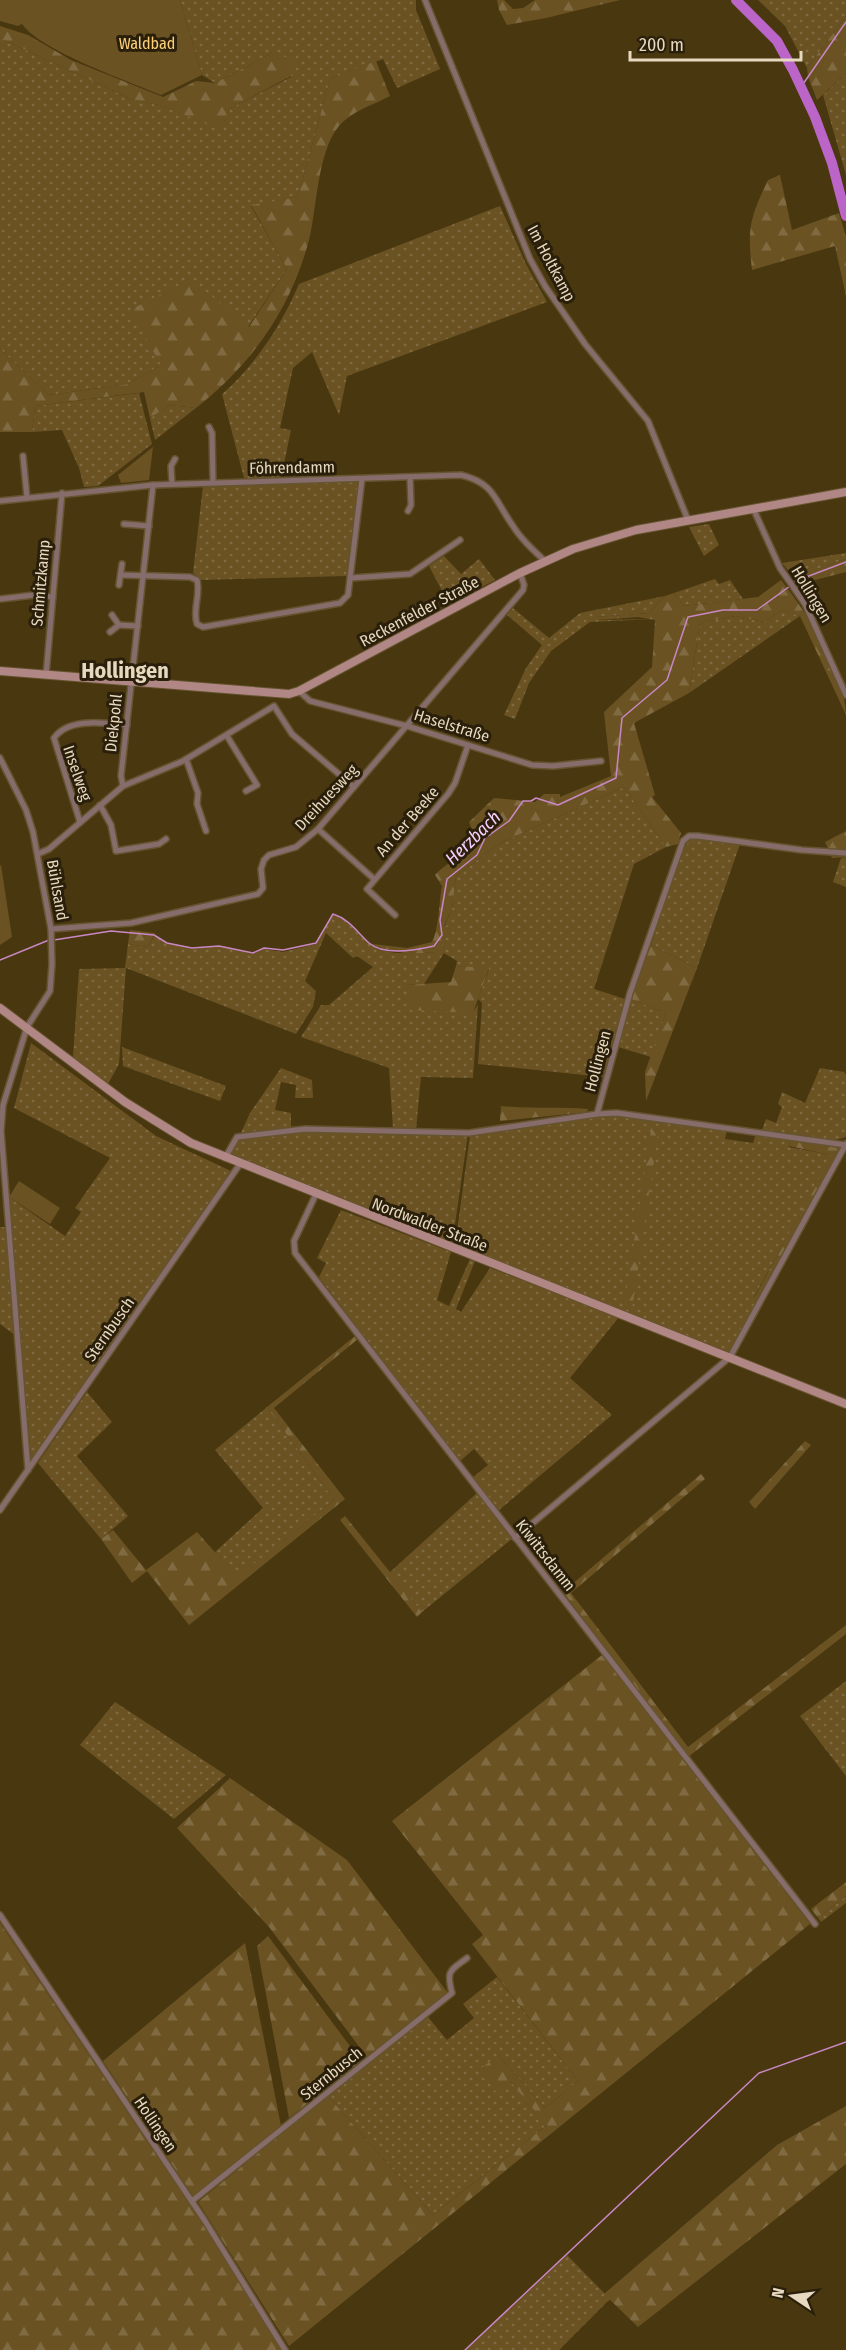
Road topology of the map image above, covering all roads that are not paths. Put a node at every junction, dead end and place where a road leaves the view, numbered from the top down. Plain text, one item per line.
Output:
1 (424, 0) edge
2 (209, 427) dead end
3 (23, 456) dead end
4 (174, 459) dead end
5 (410, 477) junction
6 (363, 479) junction
7 (213, 482) junction
8 (172, 484) junction
9 (153, 485) junction
10 (846, 492) edge
11 (62, 493) junction
12 (27, 498) junction
13 (0, 501) edge
14 (753, 508) junction
15 (408, 511) dead end
16 (688, 520) junction
17 (124, 524) dead end
18 (149, 526) junction
19 (460, 540) dead end
20 (545, 561) junction
21 (122, 564) dead end
22 (520, 573) junction
23 (121, 574) junction
24 (143, 577) junction
25 (351, 578) junction
26 (119, 585) dead end
27 (52, 597) junction
28 (0, 599) edge
29 (112, 615) dead end
30 (119, 625) junction
31 (138, 626) junction
32 (111, 632) dead end
33 (0, 671) edge
34 (46, 675) junction
35 (131, 682) junction
36 (299, 691) junction
37 (846, 695) edge
38 (127, 725) junction
39 (407, 726) junction
40 (227, 736) junction
41 (468, 745) junction
42 (0, 758) edge
43 (186, 759) junction
44 (601, 761) dead end
45 (123, 786) junction
46 (354, 788) junction
47 (246, 791) dead end
48 (100, 805) junction
49 (80, 822) junction
50 (318, 829) junction
51 (206, 831) dead end
52 (166, 839) dead end
53 (846, 853) edge
54 (38, 854) junction
55 (374, 879) junction
56 (395, 915) dead end
57 (51, 929) junction
58 (0, 1008) edge
59 (27, 1027) junction
60 (597, 1114) junction
61 (846, 1144) edge
62 (225, 1158) junction
63 (240, 1164) junction
64 (316, 1194) junction
65 (730, 1357) junction
66 (846, 1404) edge
67 (28, 1470) junction
68 (0, 1510) edge
69 (516, 1538) junction
70 (0, 1915) edge
71 (815, 1924) dead end
72 (467, 1958) dead end
73 (192, 2202) junction
74 (285, 2350) edge

1 - 16 street, Im Holtkamp
2 - 7 street
3 - 12 street
4 - 8 street
5 - 6 street, Föhrendamm
5 - 15 street
5 - 20 street, Föhrendamm
6 - 7 street, Föhrendamm
6 - 25 street
7 - 8 street, Föhrendamm
8 - 9 street, Föhrendamm
9 - 11 street, Föhrendamm
9 - 18 street, Diekpohl
10 - 14 main road, Reckenfelder Straße
11 - 12 street, Föhrendamm
11 - 27 street, Schmitzkamp
12 - 13 street, Föhrendamm
14 - 16 main road, Reckenfelder Straße
14 - 37 street, Hollingen
16 - 20 main road, Reckenfelder Straße
17 - 18 street
18 - 24 street, Diekpohl
19 - 25 street
20 - 22 main road, Reckenfelder Straße
21 - 23 street
22 - 36 main road, Reckenfelder Straße
22 - 39 street, Dreihuesweg
23 - 24 street
23 - 26 street
24 - 25 street
24 - 31 street, Diekpohl
27 - 28 street
27 - 34 street, Schmitzkamp
29 - 30 street
30 - 31 street
30 - 32 street
31 - 35 street, Diekpohl
33 - 34 main road, Reckenfelder Straße
34 - 35 main road, Reckenfelder Straße
35 - 36 main road, Reckenfelder Straße
35 - 38 street, Diekpohl
36 - 39 street, Haselstraße
38 - 45 street, Diekpohl
38 - 49 street, Inselweg
39 - 41 street, Haselstraße
39 - 46 street, Dreihuesweg
40 - 43 street
40 - 46 street
40 - 47 street
41 - 44 street, Haselstraße
41 - 55 street, An der Beeke
42 - 54 street, Bühlsand
43 - 45 street
43 - 51 street
45 - 48 street
46 - 50 street, Dreihuesweg
48 - 49 street
48 - 52 street
49 - 54 street
50 - 55 street, An der Beeke
50 - 57 street, Dreihuesweg
53 - 60 street, Hollingen
54 - 57 street, Bühlsand
55 - 56 street, An der Beeke
57 - 59 street, Bühlsand
58 - 59 main road, Nordwalder Straße
59 - 62 main road, Nordwalder Straße
59 - 67 street
60 - 61 street
60 - 62 street, Hollingen
61 - 65 street
62 - 63 main road, Nordwalder Straße
63 - 64 main road, Nordwalder Straße
63 - 67 street, Sternbusch
64 - 65 main road, Nordwalder Straße
64 - 69 street, Kiwittsdamm
65 - 66 main road, Nordwalder Straße
65 - 69 street
67 - 68 street, Sternbusch
69 - 71 street, Kiwittsdamm
70 - 73 street, Hollingen
72 - 73 street, Sternbusch
73 - 74 street, Hollingen

